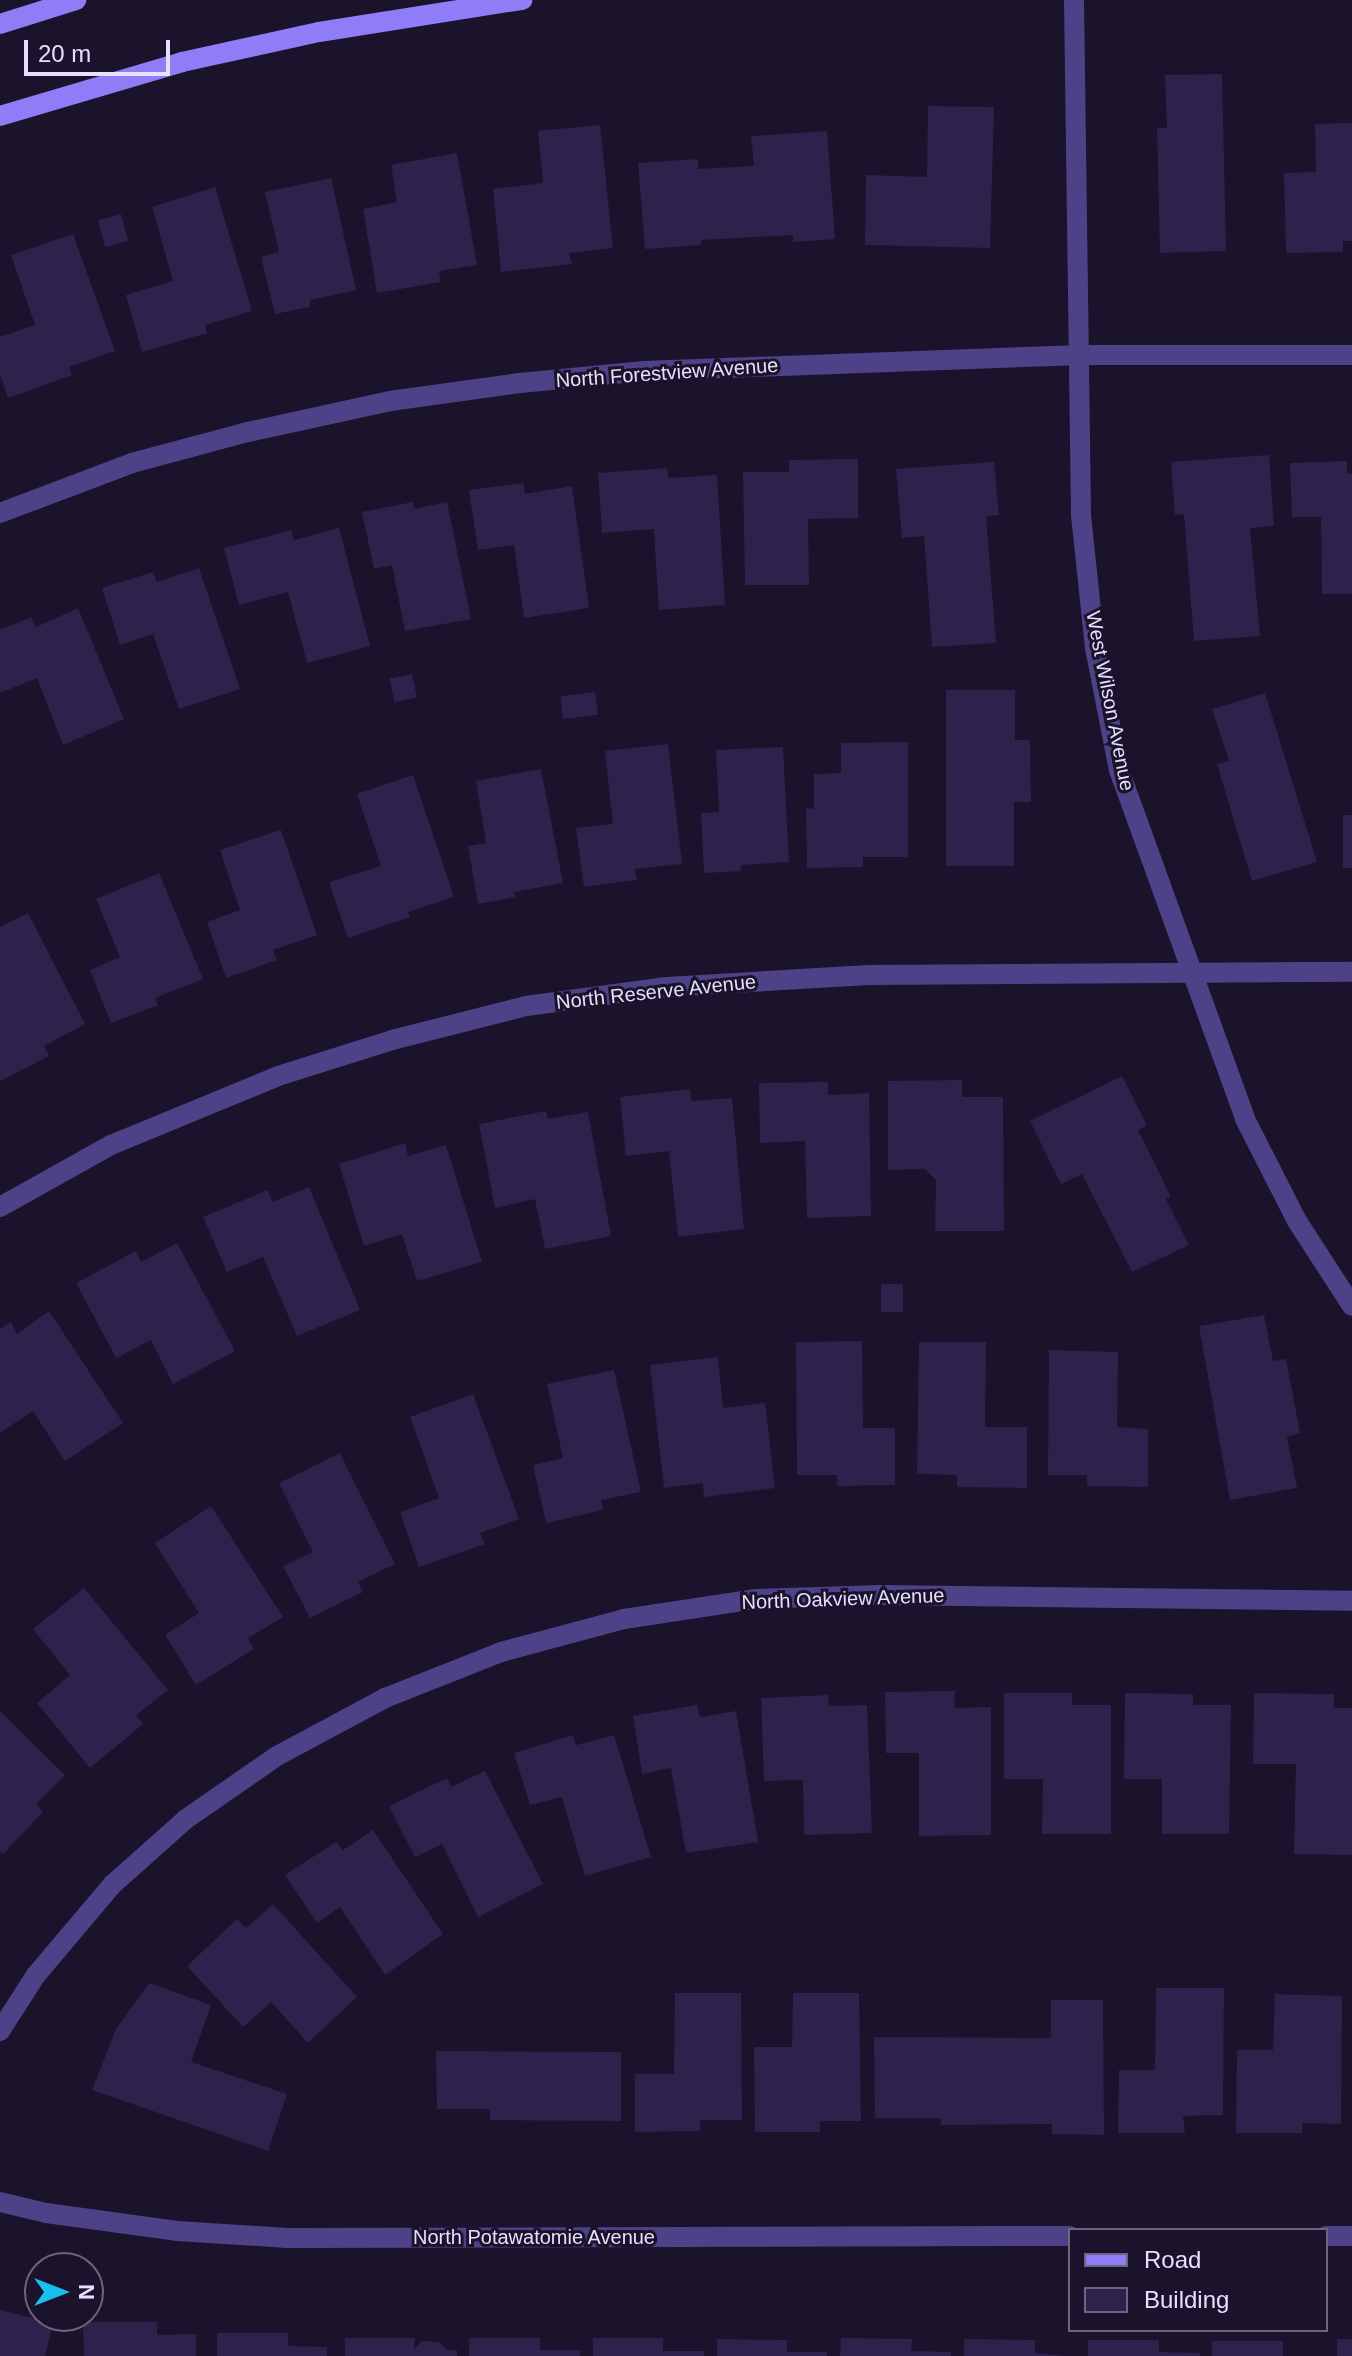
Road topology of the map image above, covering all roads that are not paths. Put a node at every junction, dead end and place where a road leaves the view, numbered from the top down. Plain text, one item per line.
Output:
1 (76, 0) edge
2 (522, 0) edge
3 (1074, 0) edge
4 (0, 24) edge
5 (0, 116) edge
6 (1076, 355) junction
7 (1352, 355) edge
8 (0, 513) edge
9 (1190, 971) junction
10 (1352, 972) edge
11 (0, 1207) edge
12 (1352, 1306) edge
13 (1352, 1601) edge
14 (0, 2031) edge
15 (0, 2202) edge
16 (1068, 2236) edge
17 (1328, 2236) edge
18 (1352, 2236) edge

1 - 4 main road
2 - 5 main road
3 - 6 street, West Wilson Avenue
6 - 7 street, North Forestview Avenue
6 - 8 street, North Forestview Avenue
6 - 9 street, West Wilson Avenue
9 - 10 street, North Reserve Avenue
9 - 11 street, North Reserve Avenue
9 - 12 street, West Wilson Avenue
13 - 14 street, North Oakview Avenue
15 - 16 street, North Potawatomie Avenue
17 - 18 street

